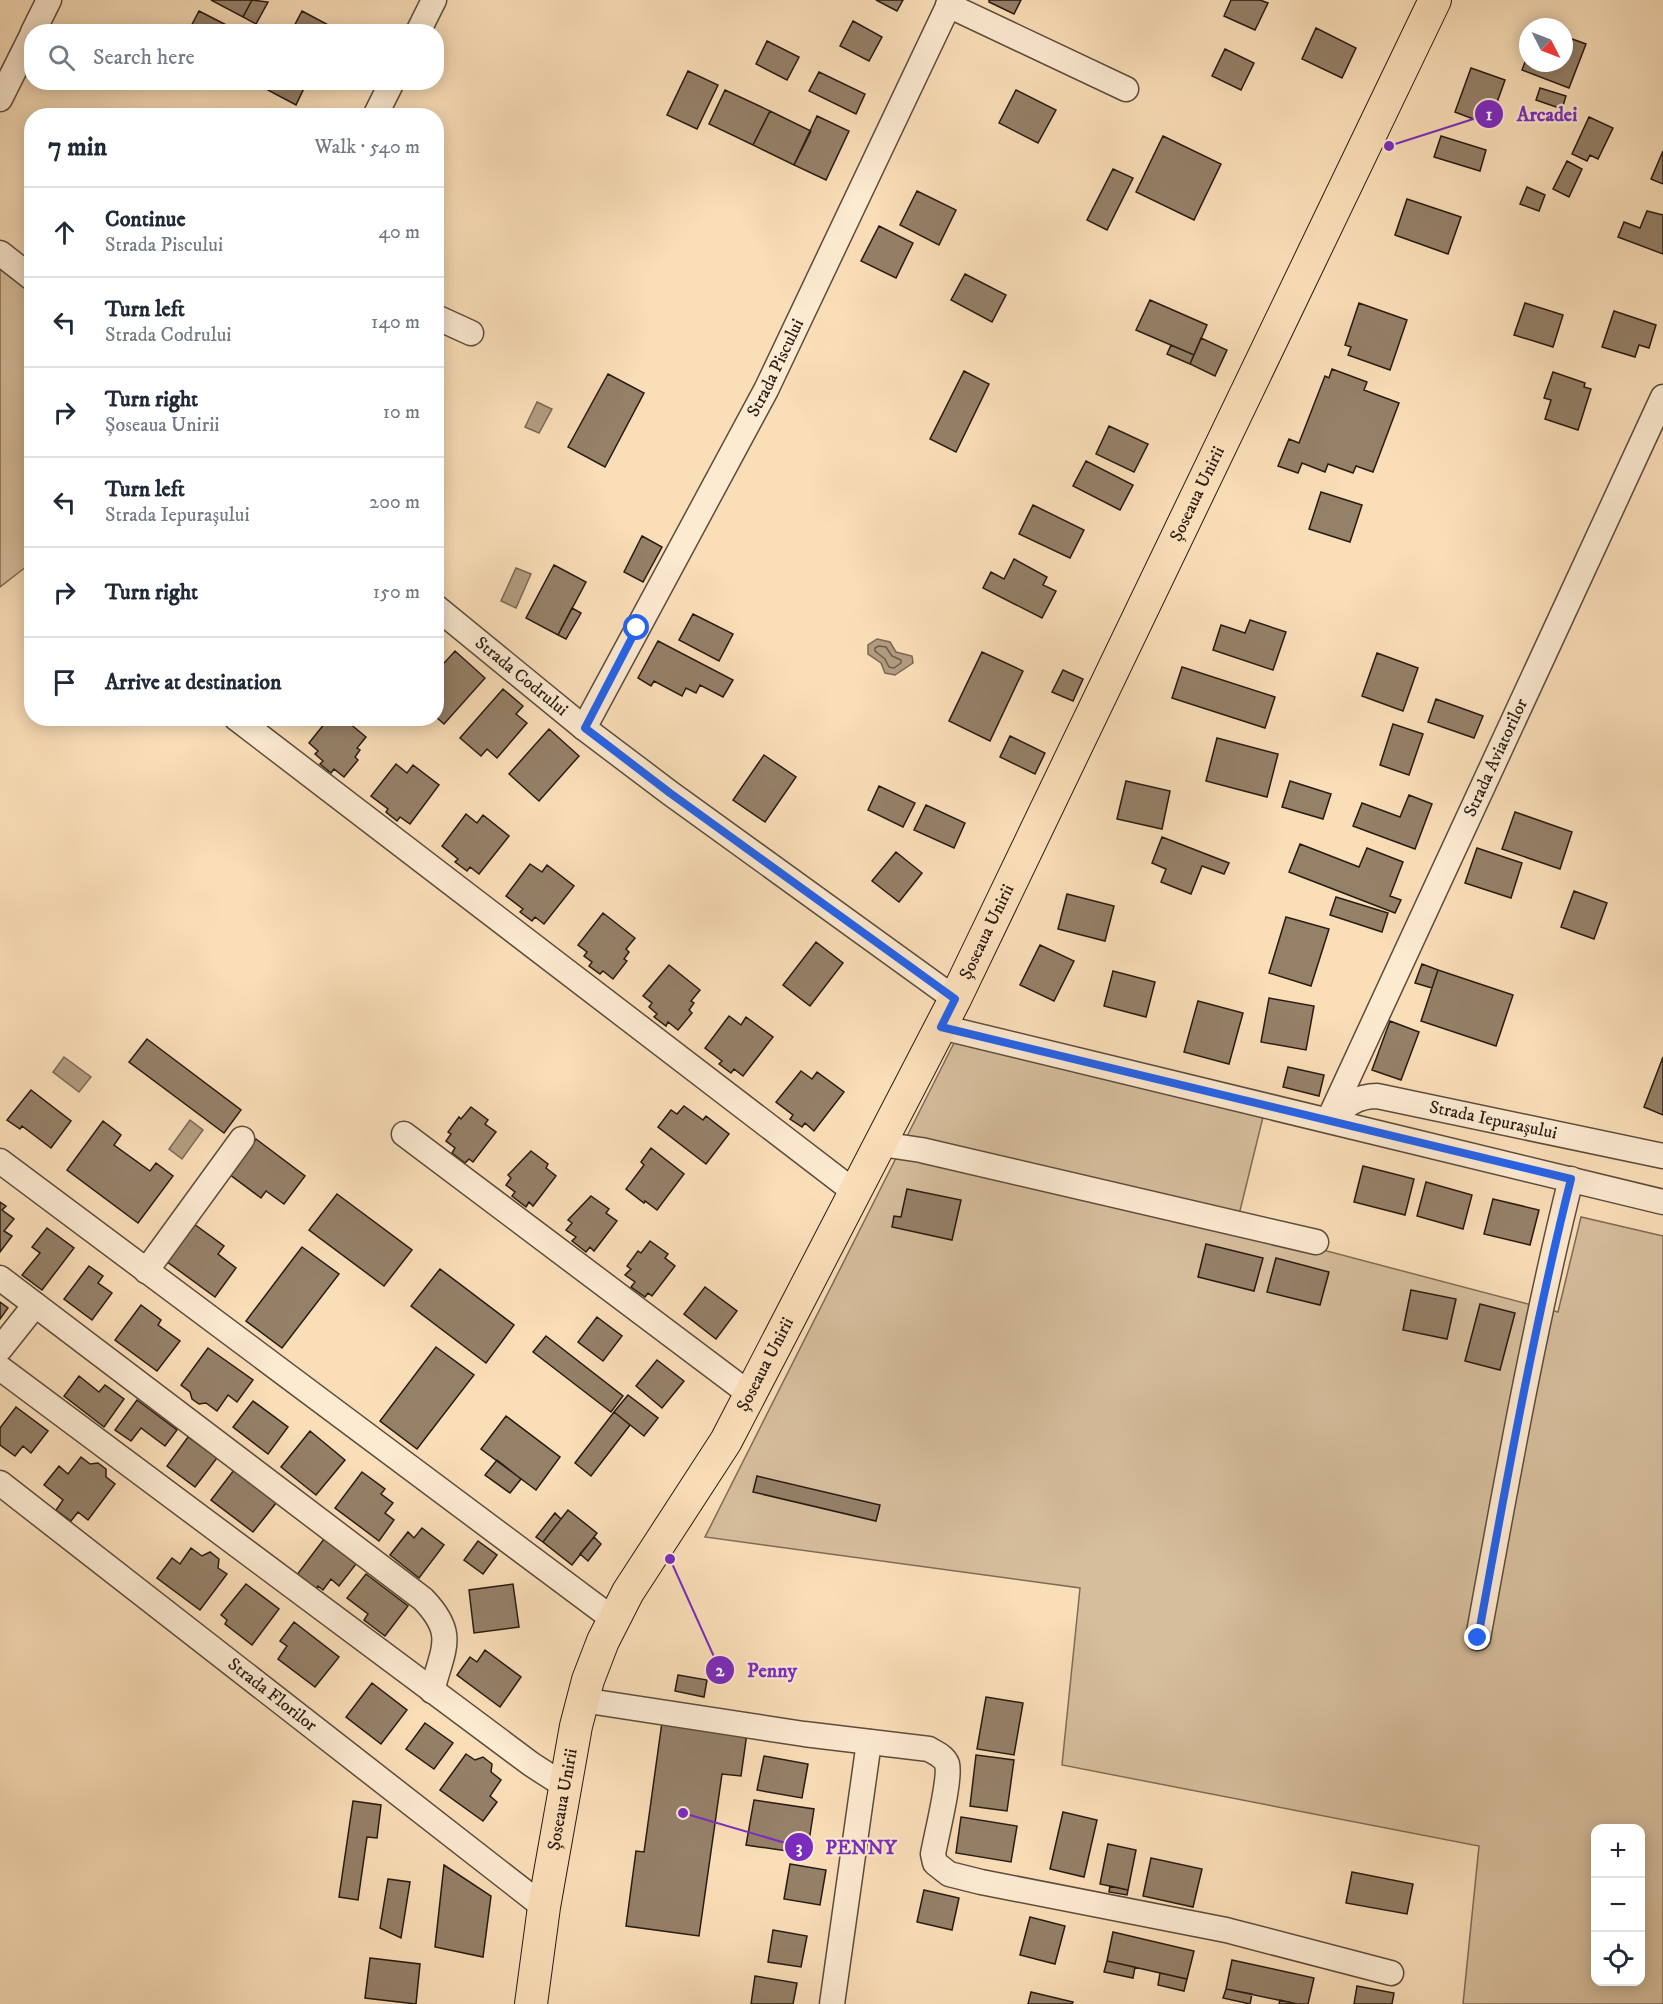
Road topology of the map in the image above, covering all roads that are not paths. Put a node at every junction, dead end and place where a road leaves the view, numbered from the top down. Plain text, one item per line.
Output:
1 (49, 0) edge
2 (434, 0) edge
3 (1435, 0) edge
4 (950, 2) edge
5 (37, 24) edge
6 (422, 24) edge
7 (24, 50) edge
8 (1126, 89) dead end
9 (388, 90) edge
10 (0, 99) edge
11 (379, 108) edge
12 (0, 253) edge
13 (24, 272) edge
14 (444, 321) edge
15 (471, 333) dead end
16 (1663, 397) edge
17 (444, 613) edge
18 (246, 726) edge
19 (585, 728) junction
20 (955, 999) junction
21 (941, 1027) junction
22 (1329, 1119) junction
23 (404, 1134) dead end
24 (242, 1140) dead end
25 (881, 1144) junction
26 (1663, 1156) edge
27 (0, 1161) edge
28 (1571, 1179) junction
29 (856, 1193) junction
30 (1663, 1202) edge
31 (1316, 1242) dead end
32 (146, 1271) junction
33 (0, 1278) edge
34 (35, 1305) junction
35 (0, 1349) edge
36 (0, 1368) edge
37 (751, 1395) junction
38 (0, 1483) edge
39 (613, 1620) junction
40 (1478, 1638) dead end
41 (432, 1691) junction
42 (582, 1700) junction
43 (869, 1742) junction
44 (565, 1786) junction
45 (544, 1906) junction
46 (1391, 1973) dead end
47 (531, 2004) edge
48 (832, 2004) edge

1 - 5 street
2 - 6 street
3 - 20 main road, Șoseaua Unirii
4 - 8 street
4 - 19 street, Strada Piscului
7 - 10 street
9 - 11 street
12 - 13 street
14 - 15 street
16 - 22 street, Strada Aviatorilor
17 - 19 street, Strada Codrului
18 - 29 street
19 - 20 street, Strada Codrului
20 - 21 main road, Șoseaua Unirii
21 - 22 street, Strada Iepurașului
21 - 25 main road, Șoseaua Unirii
22 - 26 street, Strada Iepurașului
22 - 28 street, Strada Iepurașului
23 - 37 street
24 - 32 street
25 - 29 main road, Șoseaua Unirii
25 - 31 street
27 - 32 street
28 - 30 street, Strada Iepurașului
28 - 40 street
29 - 37 main road, Șoseaua Unirii
32 - 39 street
33 - 34 street
34 - 35 street
34 - 41 street
36 - 41 street
37 - 39 main road, Șoseaua Unirii
38 - 45 street, Strada Florilor
39 - 42 main road, Șoseaua Unirii
41 - 44 street
42 - 43 street
42 - 44 main road, Șoseaua Unirii
43 - 46 street
43 - 48 street
44 - 45 main road, Șoseaua Unirii
45 - 47 main road, Șoseaua Unirii

